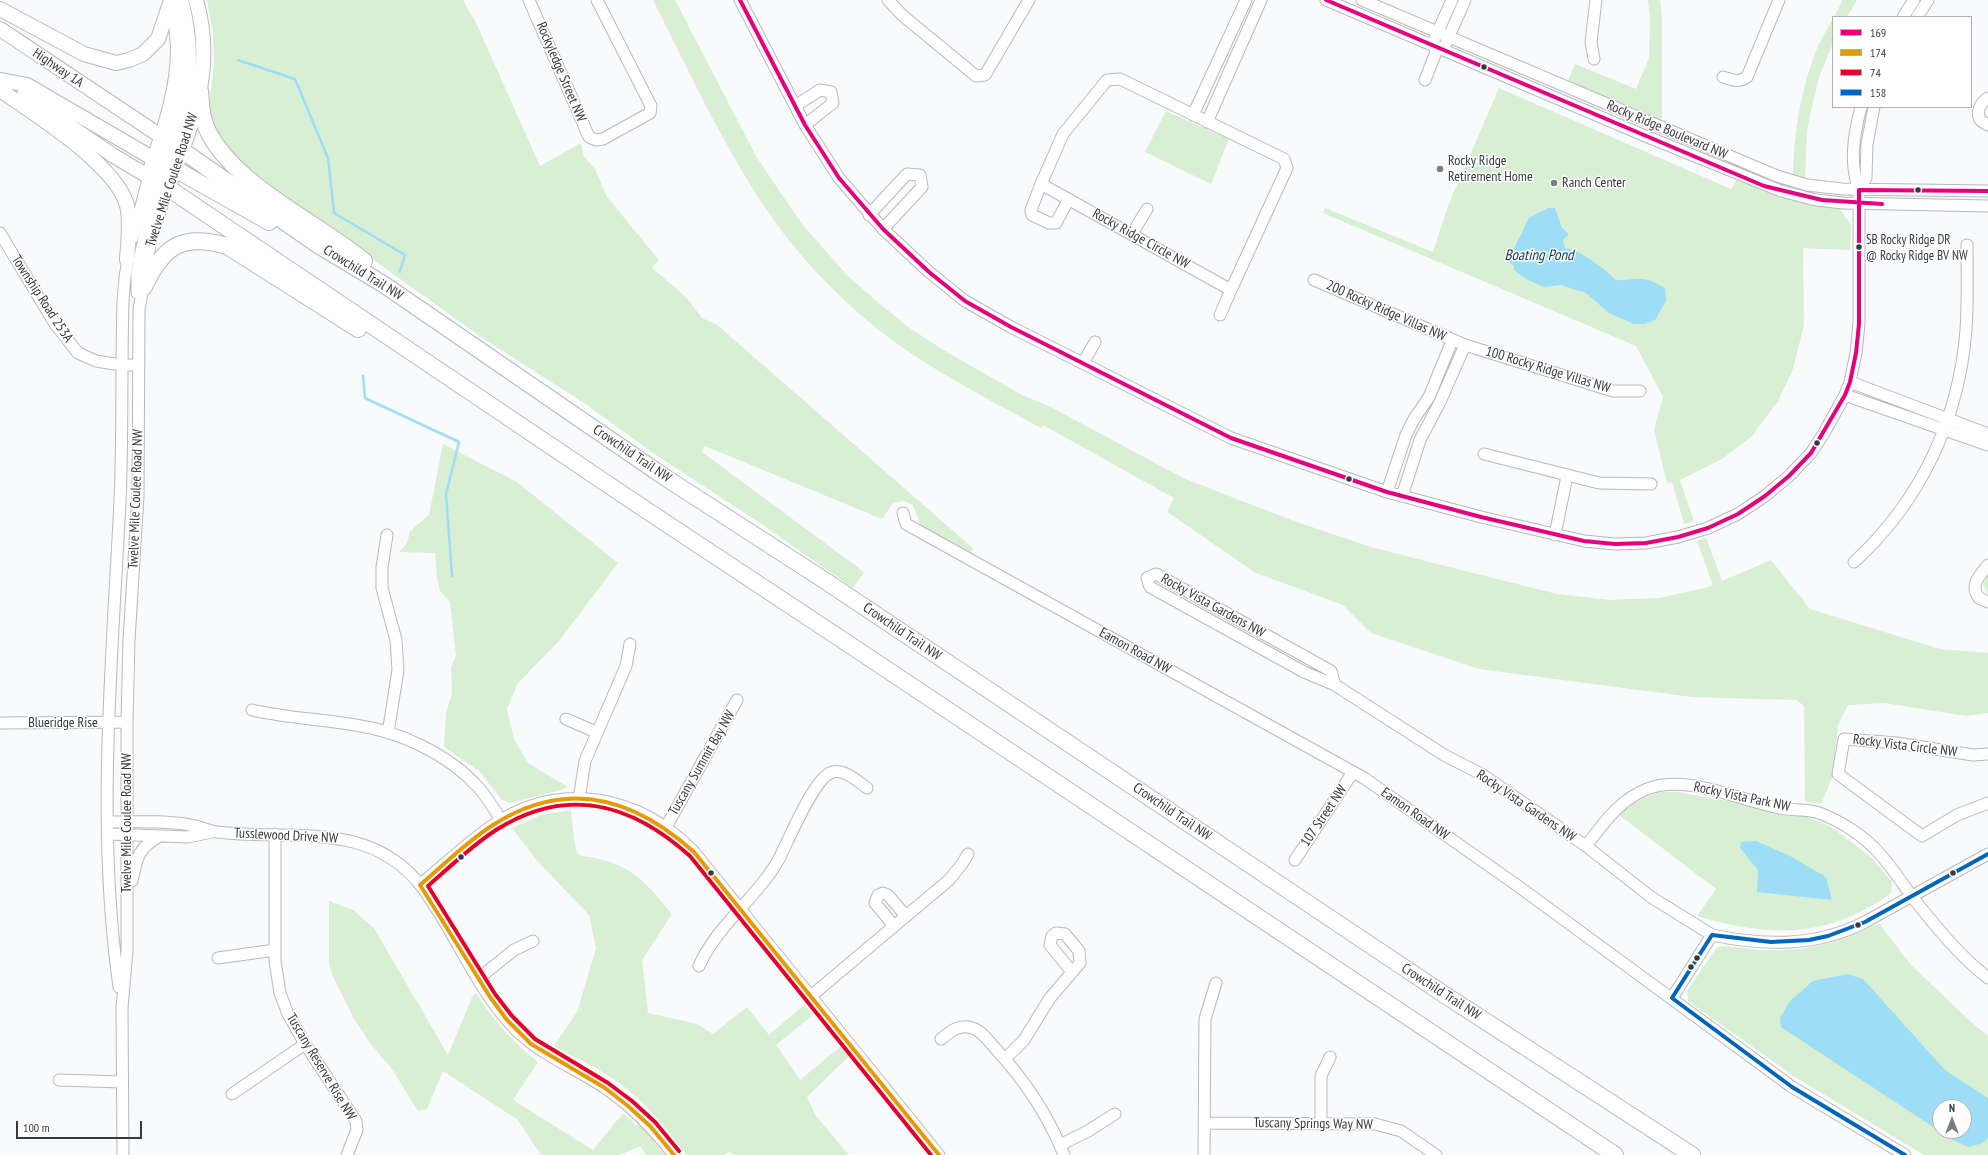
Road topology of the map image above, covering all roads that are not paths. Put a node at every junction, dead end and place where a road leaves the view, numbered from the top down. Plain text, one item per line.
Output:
1 (172, 0) edge
2 (181, 0) edge
3 (196, 0) edge
4 (529, 0) edge
5 (597, 0) edge
6 (740, 0) edge
7 (888, 0) edge
8 (1029, 0) edge
9 (1246, 0) edge
10 (1261, 0) edge
11 (1326, 0) edge
12 (1362, 0) edge
13 (1452, 0) edge
14 (1465, 0) edge
15 (1596, 0) edge
16 (1779, 0) edge
17 (1914, 0) edge
18 (1928, 0) edge
19 (0, 9) edge
20 (1904, 16) edge
21 (1919, 16) edge
22 (0, 29) edge
23 (1437, 32) junction
24 (1448, 37) junction
25 (1438, 46) junction
26 (1594, 59) dead end
27 (1723, 77) dead end
28 (1425, 80) dead end
29 (0, 83) edge
30 (200, 91) junction
31 (1988, 98) edge
32 (115, 106) joint
33 (795, 106) junction
34 (1860, 108) edge
35 (1874, 108) edge
36 (1193, 115) junction
37 (1207, 122) junction
38 (805, 125) junction
39 (1988, 125) edge
40 (172, 144) junction
41 (162, 171) junction
42 (1041, 184) junction
43 (1859, 190) junction
44 (1988, 191) edge
45 (1069, 200) junction
46 (1859, 204) junction
47 (1988, 206) edge
48 (1147, 209) dead end
49 (869, 214) junction
50 (883, 229) junction
51 (0, 233) edge
52 (1132, 234) junction
53 (318, 245) junction
54 (1967, 245) dead end
55 (127, 260) junction
56 (1314, 280) dead end
57 (383, 284) junction
58 (144, 287) junction
59 (1231, 290) junction
60 (139, 310) junction
61 (1220, 315) dead end
62 (1095, 342) dead end
63 (1458, 343) junction
64 (1083, 363) junction
65 (121, 365) junction
66 (139, 365) junction
67 (1850, 382) junction
68 (1640, 391) dead end
69 (1845, 395) junction
70 (1429, 397) junction
71 (1896, 400) junction
72 (1440, 402) junction
73 (1892, 411) junction
74 (505, 416) junction
75 (1948, 419) junction
76 (1944, 430) junction
77 (1988, 434) edge
78 (1406, 435) junction
79 (1420, 440) junction
80 (1988, 445) edge
81 (1484, 454) dead end
82 (1567, 476) junction
83 (1651, 484) dead end
84 (1387, 492) junction
85 (1402, 496) junction
86 (903, 513) dead end
87 (387, 535) dead end
88 (1555, 535) junction
89 (1854, 562) dead end
90 (1988, 565) edge
91 (1988, 602) edge
92 (630, 644) dead end
93 (1335, 685) junction
94 (737, 700) dead end
95 (252, 710) dead end
96 (566, 719) dead end
97 (127, 722) junction
98 (0, 723) edge
99 (109, 723) junction
100 (596, 732) junction
101 (388, 733) junction
102 (1988, 754) edge
103 (1353, 772) junction
104 (868, 788) dead end
105 (579, 799) junction
106 (1988, 803) edge
107 (501, 820) junction
108 (108, 822) junction
109 (127, 822) junction
110 (666, 827) junction
111 (216, 832) junction
112 (109, 834) junction
113 (127, 834) junction
114 (274, 834) junction
115 (160, 836) junction
116 (1586, 846) junction
117 (968, 854) dead end
118 (1988, 854) edge
119 (1295, 860) dead end
120 (420, 885) junction
121 (1911, 895) junction
122 (740, 909) junction
123 (127, 911) junction
124 (906, 916) junction
125 (894, 926) junction
126 (1712, 935) junction
127 (532, 940) dead end
128 (275, 950) junction
129 (218, 958) dead end
130 (699, 966) dead end
131 (1072, 972) dead end
132 (479, 978) junction
133 (1988, 978) edge
134 (1216, 983) dead end
135 (811, 996) junction
136 (1672, 998) junction
137 (122, 1008) junction
138 (941, 1039) dead end
139 (305, 1044) junction
140 (1330, 1057) dead end
141 (1005, 1059) junction
142 (59, 1080) dead end
143 (122, 1082) junction
144 (232, 1094) dead end
145 (1115, 1114) dead end
146 (1321, 1122) junction
147 (1204, 1123) junction
148 (1062, 1150) edge
149 (1692, 1154) edge
150 (123, 1155) edge
151 (347, 1155) edge
152 (674, 1155) edge
153 (939, 1155) edge
154 (1204, 1155) edge
155 (1436, 1155) edge
156 (1616, 1155) edge
157 (1905, 1155) edge

1 - 19 main road
1 - 40 main road, Twelve Mile Coulee Road NW
2 - 40 main road
3 - 30 main road, Twelve Mile Coulee Road NW
4 - 5 street, Rockyledge Street NW
6 - 33 street
7 - 8 street
9 - 36 street
10 - 37 street
11 - 25 street, Rocky Ridge Boulevard NW
12 - 23 street, Rocky Ridge Boulevard NW
13 - 23 street
14 - 24 street
15 - 26 street
16 - 27 street
17 - 20 street
18 - 21 street
22 - 32 main road, Highway 1A
23 - 24 street, Rocky Ridge Boulevard NW
23 - 25 street
24 - 25 street
24 - 43 street, Rocky Ridge Boulevard NW
25 - 28 street
25 - 46 street, Rocky Ridge Boulevard NW
29 - 41 main road
29 - 41 main road
29 - 55 main road
30 - 40 main road, Twelve Mile Coulee Road NW
30 - 57 highway
31 - 39 street
32 - 40 main road, Crowchild Trail NW
33 - 38 street
33 - 38 street
34 - 43 street
35 - 43 street
36 - 37 street
36 - 42 street
37 - 59 street
38 - 49 street
40 - 41 main road, Twelve Mile Coulee Road NW
40 - 41 main road, Twelve Mile Coulee Road NW
40 - 53 highway, Crowchild Trail NW
41 - 53 highway
41 - 55 street, Twelve Mile Coulee Road NW
41 - 58 street, Twelve Mile Coulee Road NW
41 - 60 street
41 - 74 highway
42 - 45 street, Rocky Ridge Circle NW
42 - 45 street
43 - 44 street, Rocky Ridge Boulevard NW
43 - 46 street
45 - 52 street, Rocky Ridge Circle NW
46 - 47 street, Rocky Ridge Boulevard NW
46 - 67 street
48 - 52 street
49 - 50 street
49 - 50 street
50 - 64 street
51 - 65 street, Township Road 253A
52 - 59 street, Rocky Ridge Circle NW
53 - 57 highway, Crowchild Trail NW
54 - 75 street
55 - 65 street, Twelve Mile Coulee Road NW
56 - 63 street, 200 Rocky Ridge Villas NW
57 - 149 highway, Crowchild Trail NW
58 - 60 street, Twelve Mile Coulee Road NW
58 - 74 highway
59 - 61 street
60 - 66 street, Twelve Mile Coulee Road NW
62 - 64 street
63 - 68 street, 100 Rocky Ridge Villas NW
63 - 70 street
63 - 72 street
64 - 84 street
65 - 66 street, Township Road 253A
65 - 99 street, Twelve Mile Coulee Road NW
66 - 97 street, Twelve Mile Coulee Road NW
67 - 69 street
67 - 71 street
69 - 73 street
69 - 88 street
70 - 72 street
70 - 78 street
71 - 73 street
71 - 75 street
72 - 79 street
73 - 76 street
74 - 156 highway
75 - 76 street
75 - 77 street
76 - 80 street
76 - 89 street
78 - 79 street
78 - 84 street
79 - 85 street
81 - 82 street
82 - 83 street
82 - 88 street
84 - 85 street
85 - 88 street
86 - 103 street, Eamon Road NW
87 - 101 street
90 - 91 street
92 - 100 street
93 - 93 street, Rocky Vista Gardens NW
93 - 116 street, Rocky Vista Gardens NW
94 - 110 street, Tuscany Summit Bay NW
95 - 101 street
96 - 100 street
97 - 99 street, Blueridge Rise
97 - 109 street, Twelve Mile Coulee Road NW
98 - 99 street, Blueridge Rise
99 - 108 street, Twelve Mile Coulee Road NW
100 - 105 street
101 - 107 street
102 - 106 street, Rocky Vista Circle NW
103 - 119 street, 107 Street NW
103 - 136 street, Eamon Road NW
104 - 122 street
105 - 107 street
105 - 110 street
107 - 120 street
108 - 109 street, Tusslewood Drive NW
108 - 112 street, Twelve Mile Coulee Road NW
109 - 111 street, Tusslewood Drive NW
109 - 113 street, Twelve Mile Coulee Road NW
110 - 122 street
111 - 114 street, Tusslewood Drive NW
111 - 115 street, Tusslewood Drive NW
112 - 113 street, Tusslewood Drive NW
112 - 137 street, Twelve Mile Coulee Road NW
113 - 115 street, Tusslewood Drive NW
113 - 123 street, Twelve Mile Coulee Road NW
114 - 120 street, Tusslewood Drive NW
114 - 128 street, Tuscany Reserve Rise NW
115 - 123 street
116 - 121 street, Rocky Vista Park NW
116 - 126 street, Rocky Vista Gardens NW
117 - 124 street
118 - 121 street, Rocky Vista Gardens NW
120 - 132 street, Tusslewood Drive NW
121 - 126 street, Rocky Vista Gardens NW
121 - 133 street, Rocky Vista Park NW
122 - 130 street
122 - 135 street
123 - 137 street, Twelve Mile Coulee Road NW
124 - 125 street
124 - 125 street
125 - 135 street
126 - 136 street
127 - 132 street
128 - 129 street
128 - 139 street, Tuscany Reserve Rise NW
131 - 141 street
132 - 152 street, Tusslewood Drive NW
134 - 147 street
135 - 153 street
136 - 157 street, Eamon Road NW
137 - 143 street, Twelve Mile Coulee Road NW
138 - 141 street
139 - 144 street
139 - 151 street, Tuscany Reserve Rise NW
140 - 146 street
141 - 148 street
142 - 143 street
143 - 150 street, Twelve Mile Coulee Road NW
145 - 148 street
146 - 147 street, Tuscany Springs Way NW
146 - 155 street, Tuscany Springs Way NW
147 - 154 street

